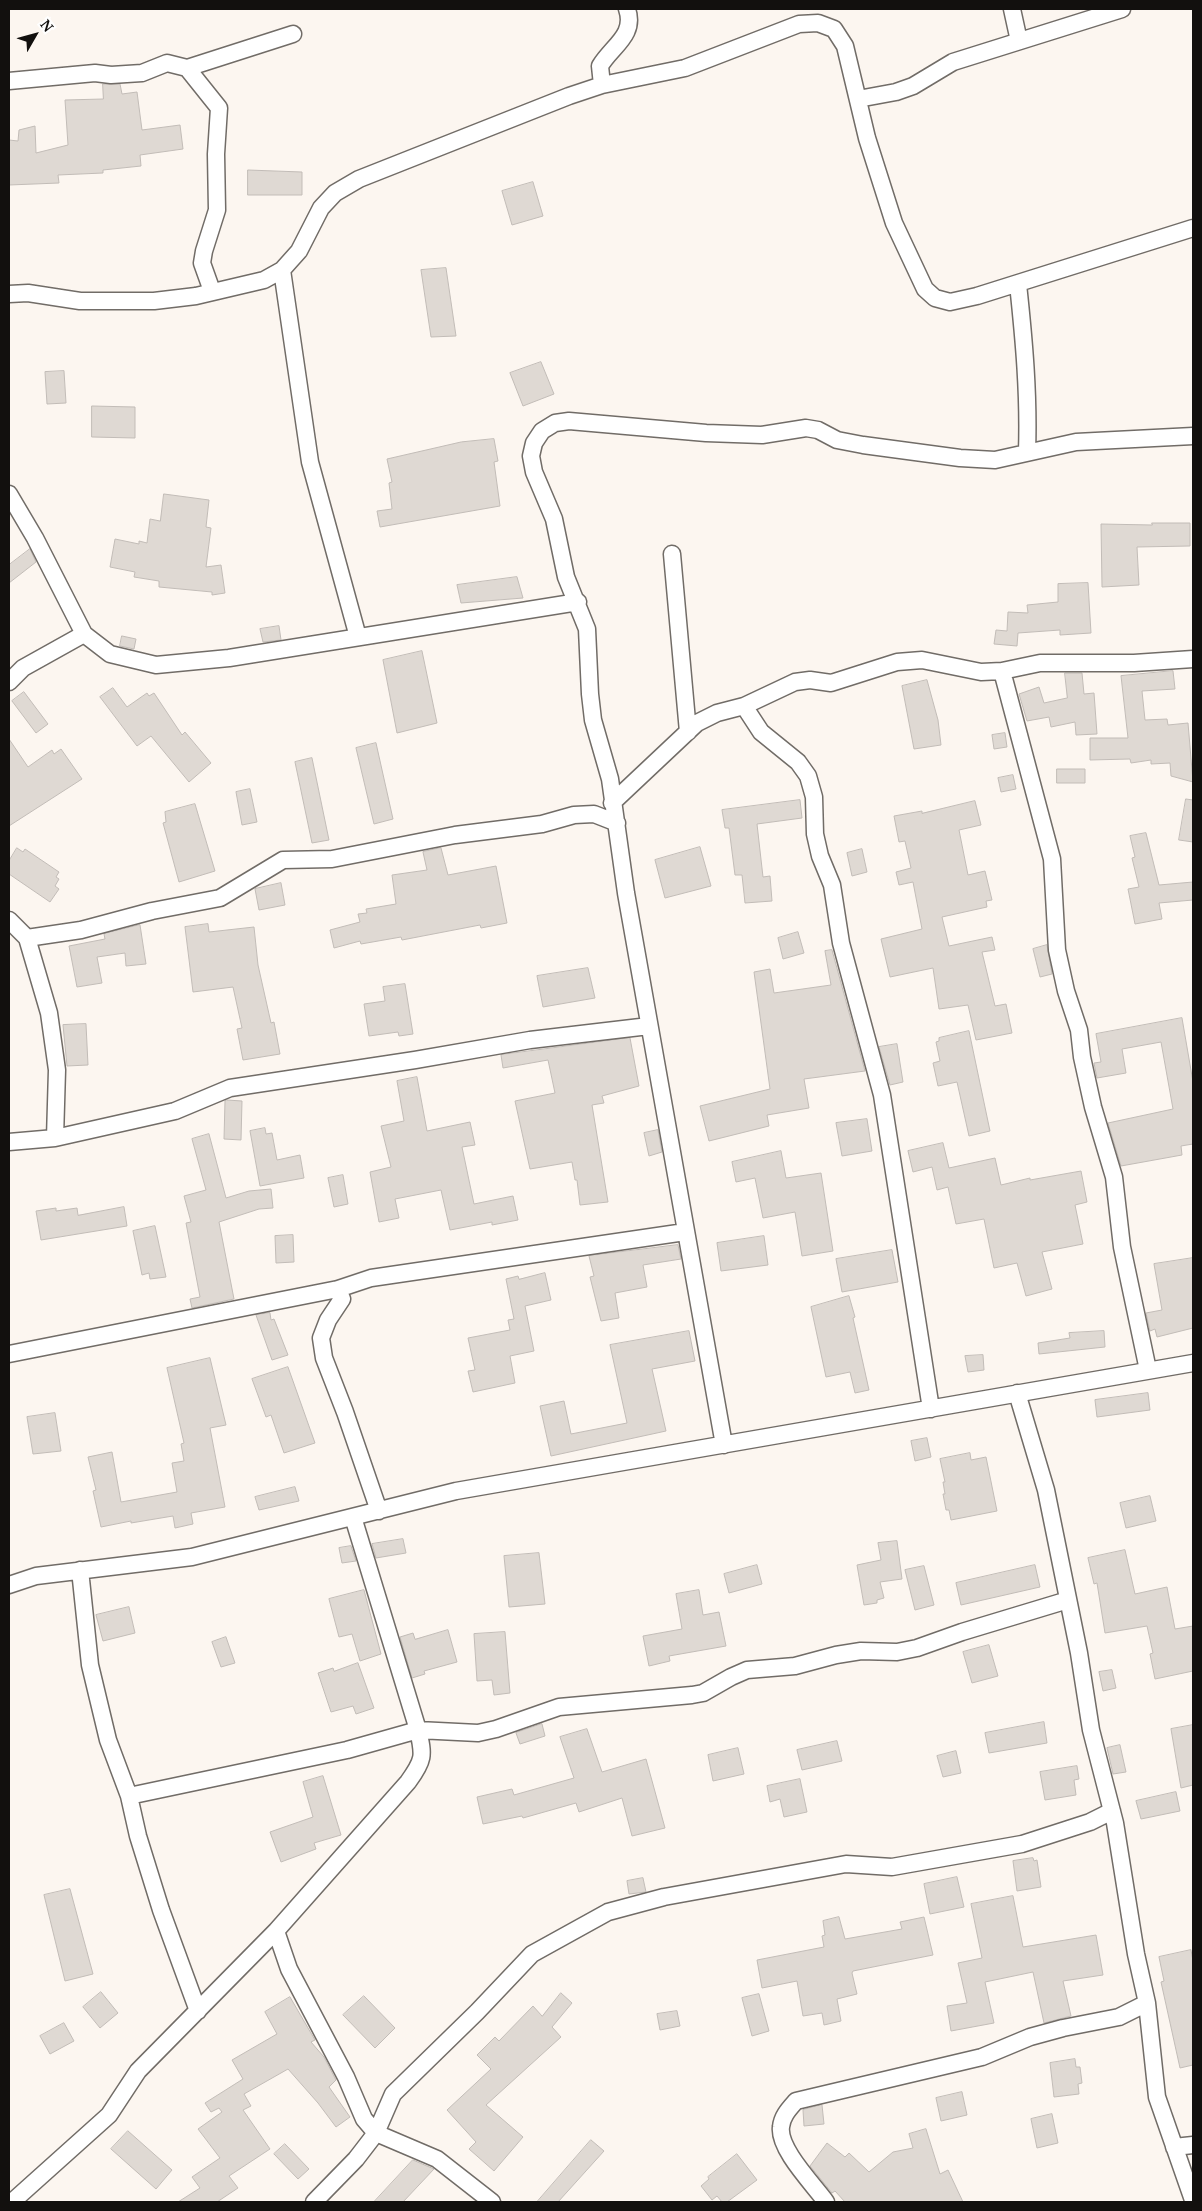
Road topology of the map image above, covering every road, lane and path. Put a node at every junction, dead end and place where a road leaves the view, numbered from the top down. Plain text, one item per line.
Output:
1 (627, 9) edge
2 (1012, 9) edge
3 (1122, 9) edge
4 (293, 34) dead end
5 (1019, 41) junction
6 (187, 68) junction
7 (9, 81) edge
8 (602, 86) junction
9 (858, 99) junction
10 (1193, 228) edge
11 (282, 270) junction
12 (1018, 284) junction
13 (212, 291) junction
14 (9, 294) edge
15 (1193, 436) edge
16 (1027, 452) junction
17 (9, 494) edge
18 (672, 554) dead end
19 (578, 602) junction
20 (84, 634) junction
21 (358, 637) junction
22 (1193, 659) edge
23 (1002, 671) junction
24 (9, 682) edge
25 (744, 706) junction
26 (688, 732) junction
27 (612, 803) junction
28 (617, 823) junction
29 (9, 920) edge
30 (27, 938) junction
31 (650, 1026) junction
32 (55, 1138) junction
33 (9, 1142) edge
34 (685, 1232) junction
35 (338, 1289) junction
36 (9, 1354) edge
37 (1193, 1363) edge
38 (1148, 1370) junction
39 (1017, 1393) junction
40 (931, 1409) junction
41 (724, 1445) junction
42 (378, 1511) junction
43 (354, 1517) junction
44 (80, 1570) junction
45 (9, 1585) edge
46 (1068, 1600) junction
47 (418, 1730) junction
48 (129, 1796) junction
49 (1112, 1811) junction
50 (276, 1931) junction
51 (1147, 2003) junction
52 (198, 2010) junction
53 (376, 2133) junction
54 (1193, 2145) edge
55 (1174, 2147) junction
56 (1193, 2200) edge
57 (12, 2202) edge
58 (314, 2202) edge
59 (492, 2202) edge
60 (826, 2202) edge

1 - 8 street
2 - 5 street
3 - 5 street
4 - 6 street
5 - 9 street
6 - 7 street
6 - 13 street
8 - 9 street
8 - 11 street
9 - 12 street
10 - 12 street
11 - 13 street
11 - 21 street
12 - 16 street
13 - 14 street
15 - 16 street
16 - 19 street
17 - 20 street
18 - 26 street
19 - 21 street
19 - 27 street
20 - 21 street
20 - 24 street
22 - 23 street
23 - 25 street
23 - 38 street
25 - 26 street
25 - 40 street
26 - 27 street
27 - 28 street
28 - 30 street
28 - 31 street
29 - 30 street
30 - 32 street
31 - 32 street
31 - 34 street
32 - 33 street
34 - 35 street
34 - 41 street
35 - 36 street
35 - 42 street
37 - 38 street
38 - 39 street
39 - 40 street
39 - 46 street
40 - 41 street
41 - 42 street
42 - 43 street
43 - 44 street
43 - 47 street
44 - 45 street
44 - 48 street
46 - 47 street
46 - 49 street
47 - 48 street
47 - 50 street
48 - 52 street
49 - 51 street
49 - 53 street
50 - 52 street
50 - 53 street
51 - 55 street
51 - 60 street
52 - 57 street
53 - 58 street
53 - 59 street
54 - 55 street
55 - 56 street

